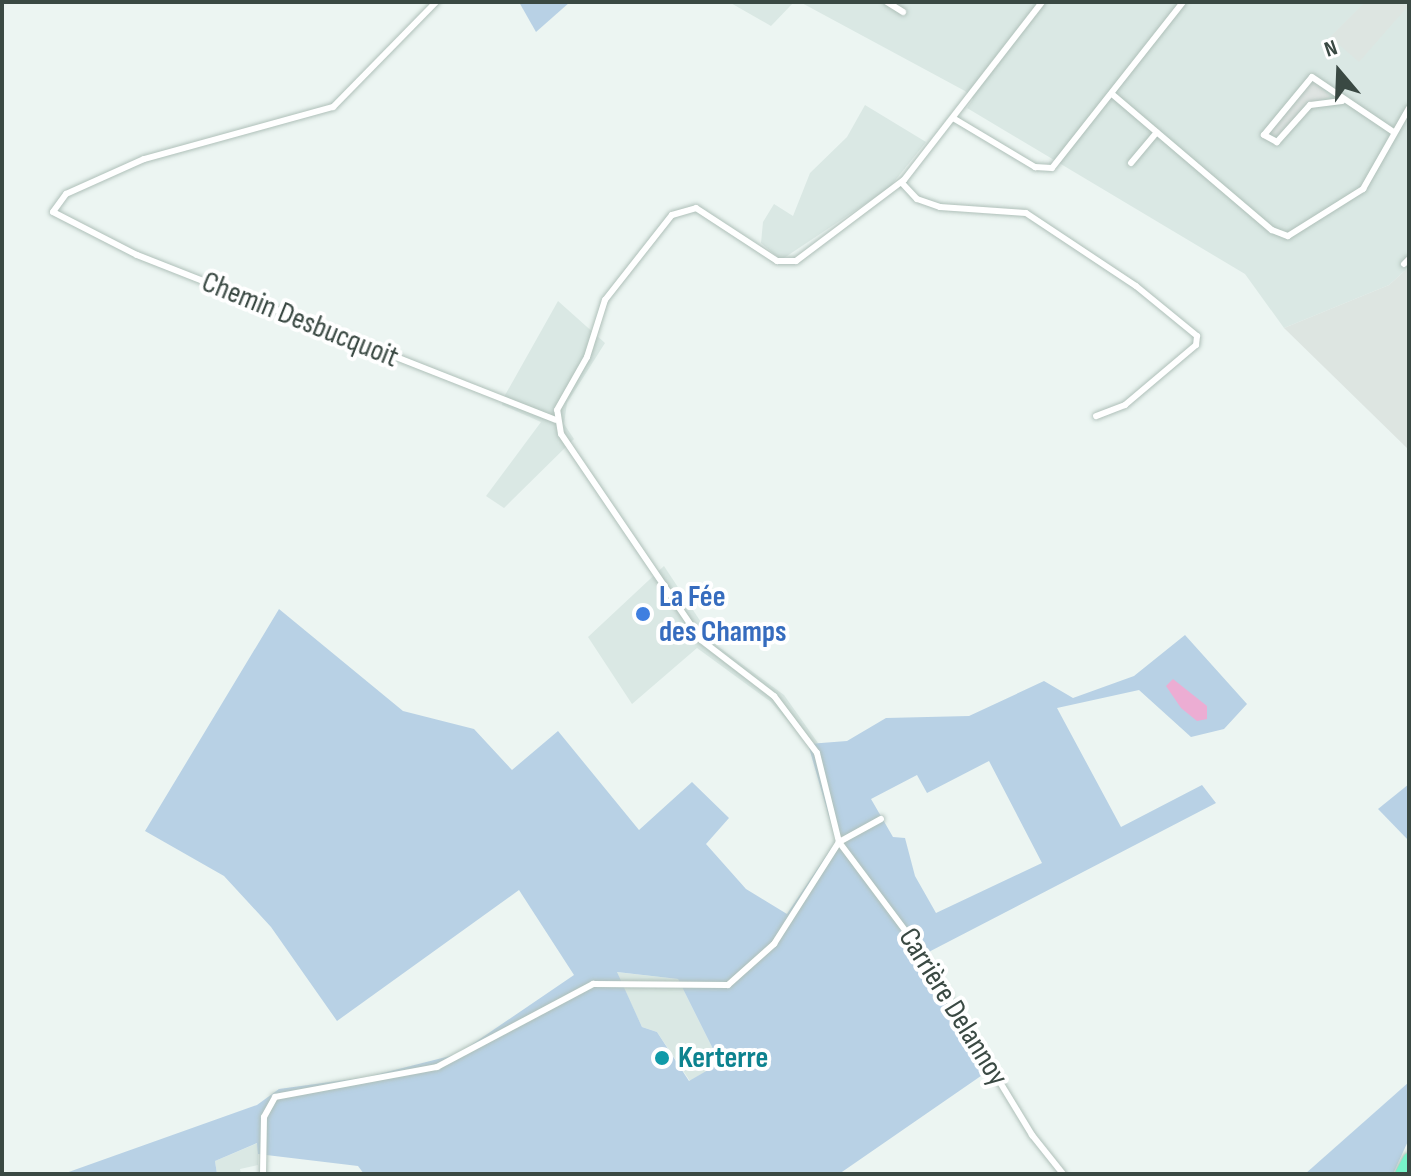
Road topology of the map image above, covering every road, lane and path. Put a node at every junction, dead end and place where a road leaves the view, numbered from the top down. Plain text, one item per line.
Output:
1 (436, 2) edge
2 (888, 2) edge
3 (1042, 2) edge
4 (1183, 2) edge
5 (903, 12) dead end
6 (1112, 94) junction
7 (1342, 101) junction
8 (1409, 108) edge
9 (953, 118) junction
10 (1392, 131) junction
11 (1157, 132) junction
12 (1131, 163) dead end
13 (902, 183) junction
14 (1096, 416) dead end
15 (556, 420) junction
16 (881, 819) dead end
17 (839, 842) junction
18 (1409, 1159) edge
19 (263, 1174) edge
20 (1063, 1174) edge
21 (1401, 1174) edge

1 - 15 street, Chemin Desbucquoit
2 - 5 street
3 - 9 street
4 - 6 street
6 - 9 street
6 - 11 street
7 - 7 street
7 - 10 street
8 - 10 street
9 - 13 street
10 - 11 street
11 - 12 street
13 - 14 street
13 - 15 street
15 - 17 street
16 - 17 street
17 - 19 street
17 - 20 street, Carrière Delannoy
18 - 21 highway

